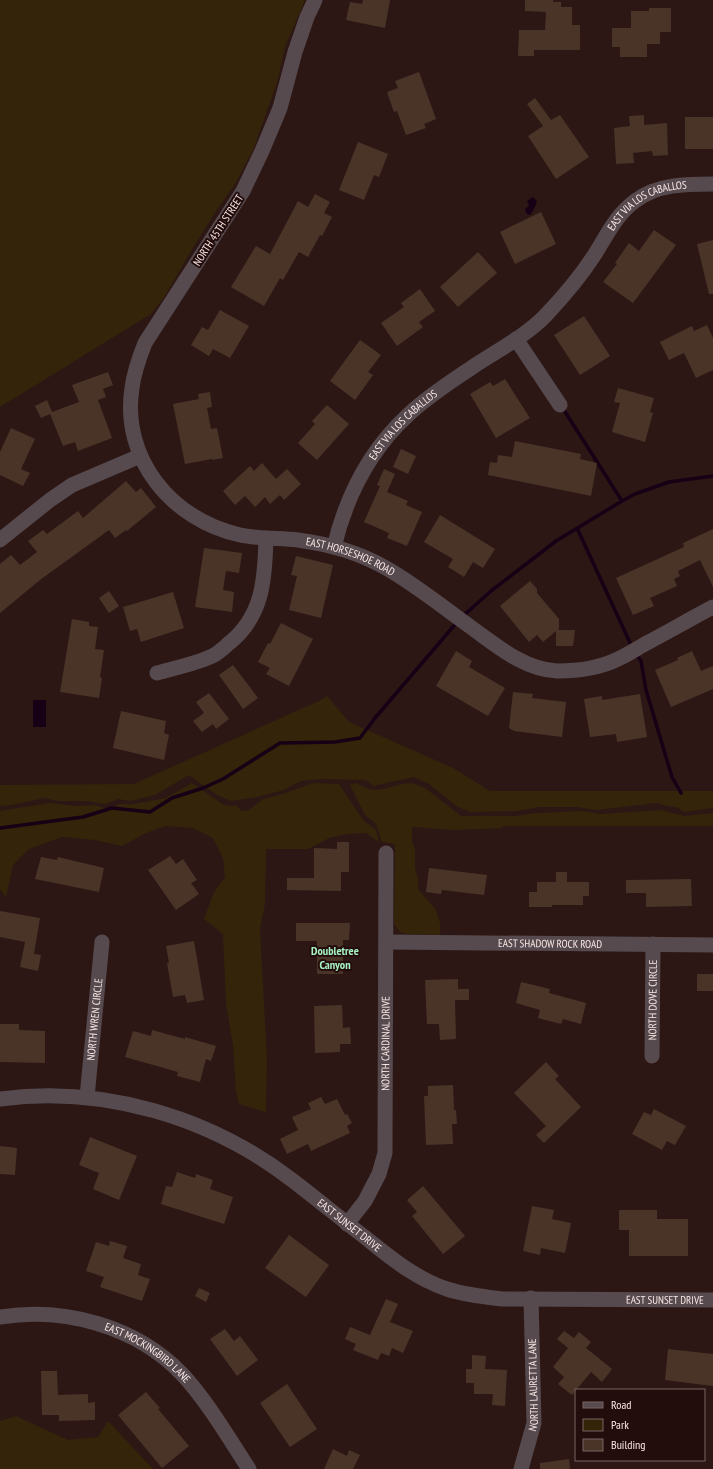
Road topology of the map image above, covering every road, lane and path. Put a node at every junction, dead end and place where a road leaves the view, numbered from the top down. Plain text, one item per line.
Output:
1 (315, 0) edge
2 (713, 184) edge
3 (516, 339) junction
4 (560, 405) dead end
5 (140, 456) junction
6 (266, 538) junction
7 (0, 540) edge
8 (334, 547) junction
9 (713, 607) edge
10 (158, 673) dead end
11 (386, 853) dead end
12 (102, 942) dead end
13 (387, 942) junction
14 (653, 944) junction
15 (713, 945) edge
16 (652, 1056) dead end
17 (87, 1097) junction
18 (0, 1098) edge
19 (347, 1224) junction
20 (531, 1298) junction
21 (713, 1300) edge
22 (0, 1317) edge
23 (249, 1469) edge
24 (522, 1469) edge

1 - 5 street, NORTH 45TH STREET
2 - 3 street, EAST VIA LOS CABALLOS
3 - 4 street
3 - 8 street, EAST VIA LOS CABALLOS
5 - 6 street, EAST HORSESHOE ROAD
5 - 7 street
6 - 8 street, EAST HORSESHOE ROAD
6 - 10 street
8 - 9 street, EAST HORSESHOE ROAD
11 - 13 street, NORTH CARDINAL DRIVE
12 - 17 street, NORTH WREN CIRCLE
13 - 14 street, EAST SHADOW ROCK ROAD
13 - 19 street, NORTH CARDINAL DRIVE
14 - 15 street, EAST SHADOW ROCK ROAD
14 - 16 street, NORTH DOVE CIRCLE
17 - 18 street, EAST SUNSET DRIVE
17 - 19 street, EAST SUNSET DRIVE
19 - 20 street, EAST SUNSET DRIVE
20 - 21 street, EAST SUNSET DRIVE
20 - 24 street, NORTH LAURETTA LANE
22 - 23 street, EAST MOCKINGBIRD LANE

